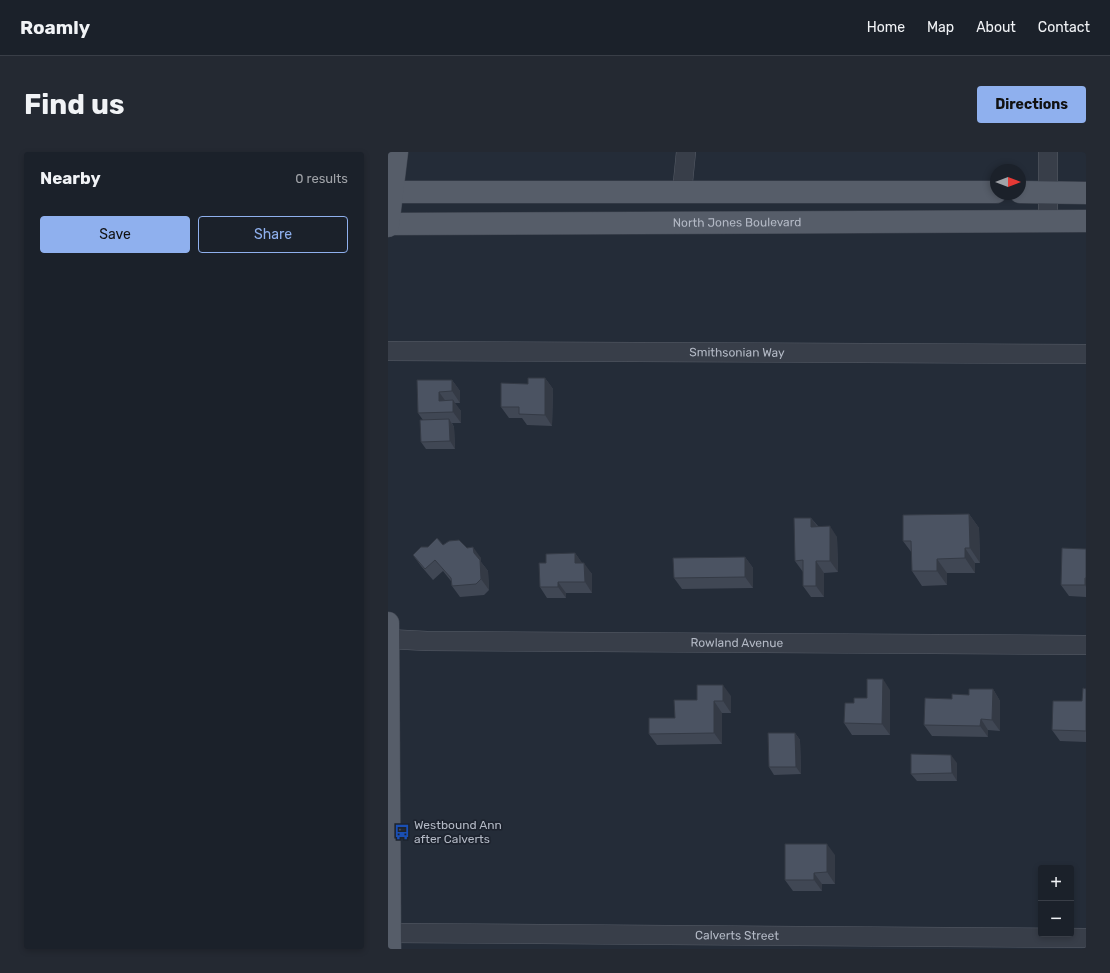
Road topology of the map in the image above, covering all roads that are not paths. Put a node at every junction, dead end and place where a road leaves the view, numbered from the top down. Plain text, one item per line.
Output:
1 (396, 152) edge
2 (686, 152) edge
3 (1048, 152) edge
4 (390, 192) edge
5 (682, 192) junction
6 (990, 192) edge
7 (1026, 192) edge
8 (1048, 192) junction
9 (1086, 193) edge
10 (1048, 221) junction
11 (1086, 221) edge
12 (388, 225) edge
13 (388, 351) edge
14 (1086, 354) edge
15 (388, 623) edge
16 (388, 639) edge
17 (1086, 645) edge
18 (389, 938) edge
19 (1086, 938) edge

1 - 4 main road
2 - 5 street
3 - 8 street
4 - 5 main road
4 - 12 main road
5 - 6 main road
7 - 8 main road
8 - 9 main road
8 - 10 street
10 - 11 main road, North Jones Boulevard
10 - 12 main road, North Jones Boulevard
13 - 14 street, Smithsonian Way
15 - 16 main road
16 - 17 street, Rowland Avenue
16 - 18 main road
18 - 19 street, Calverts Street

